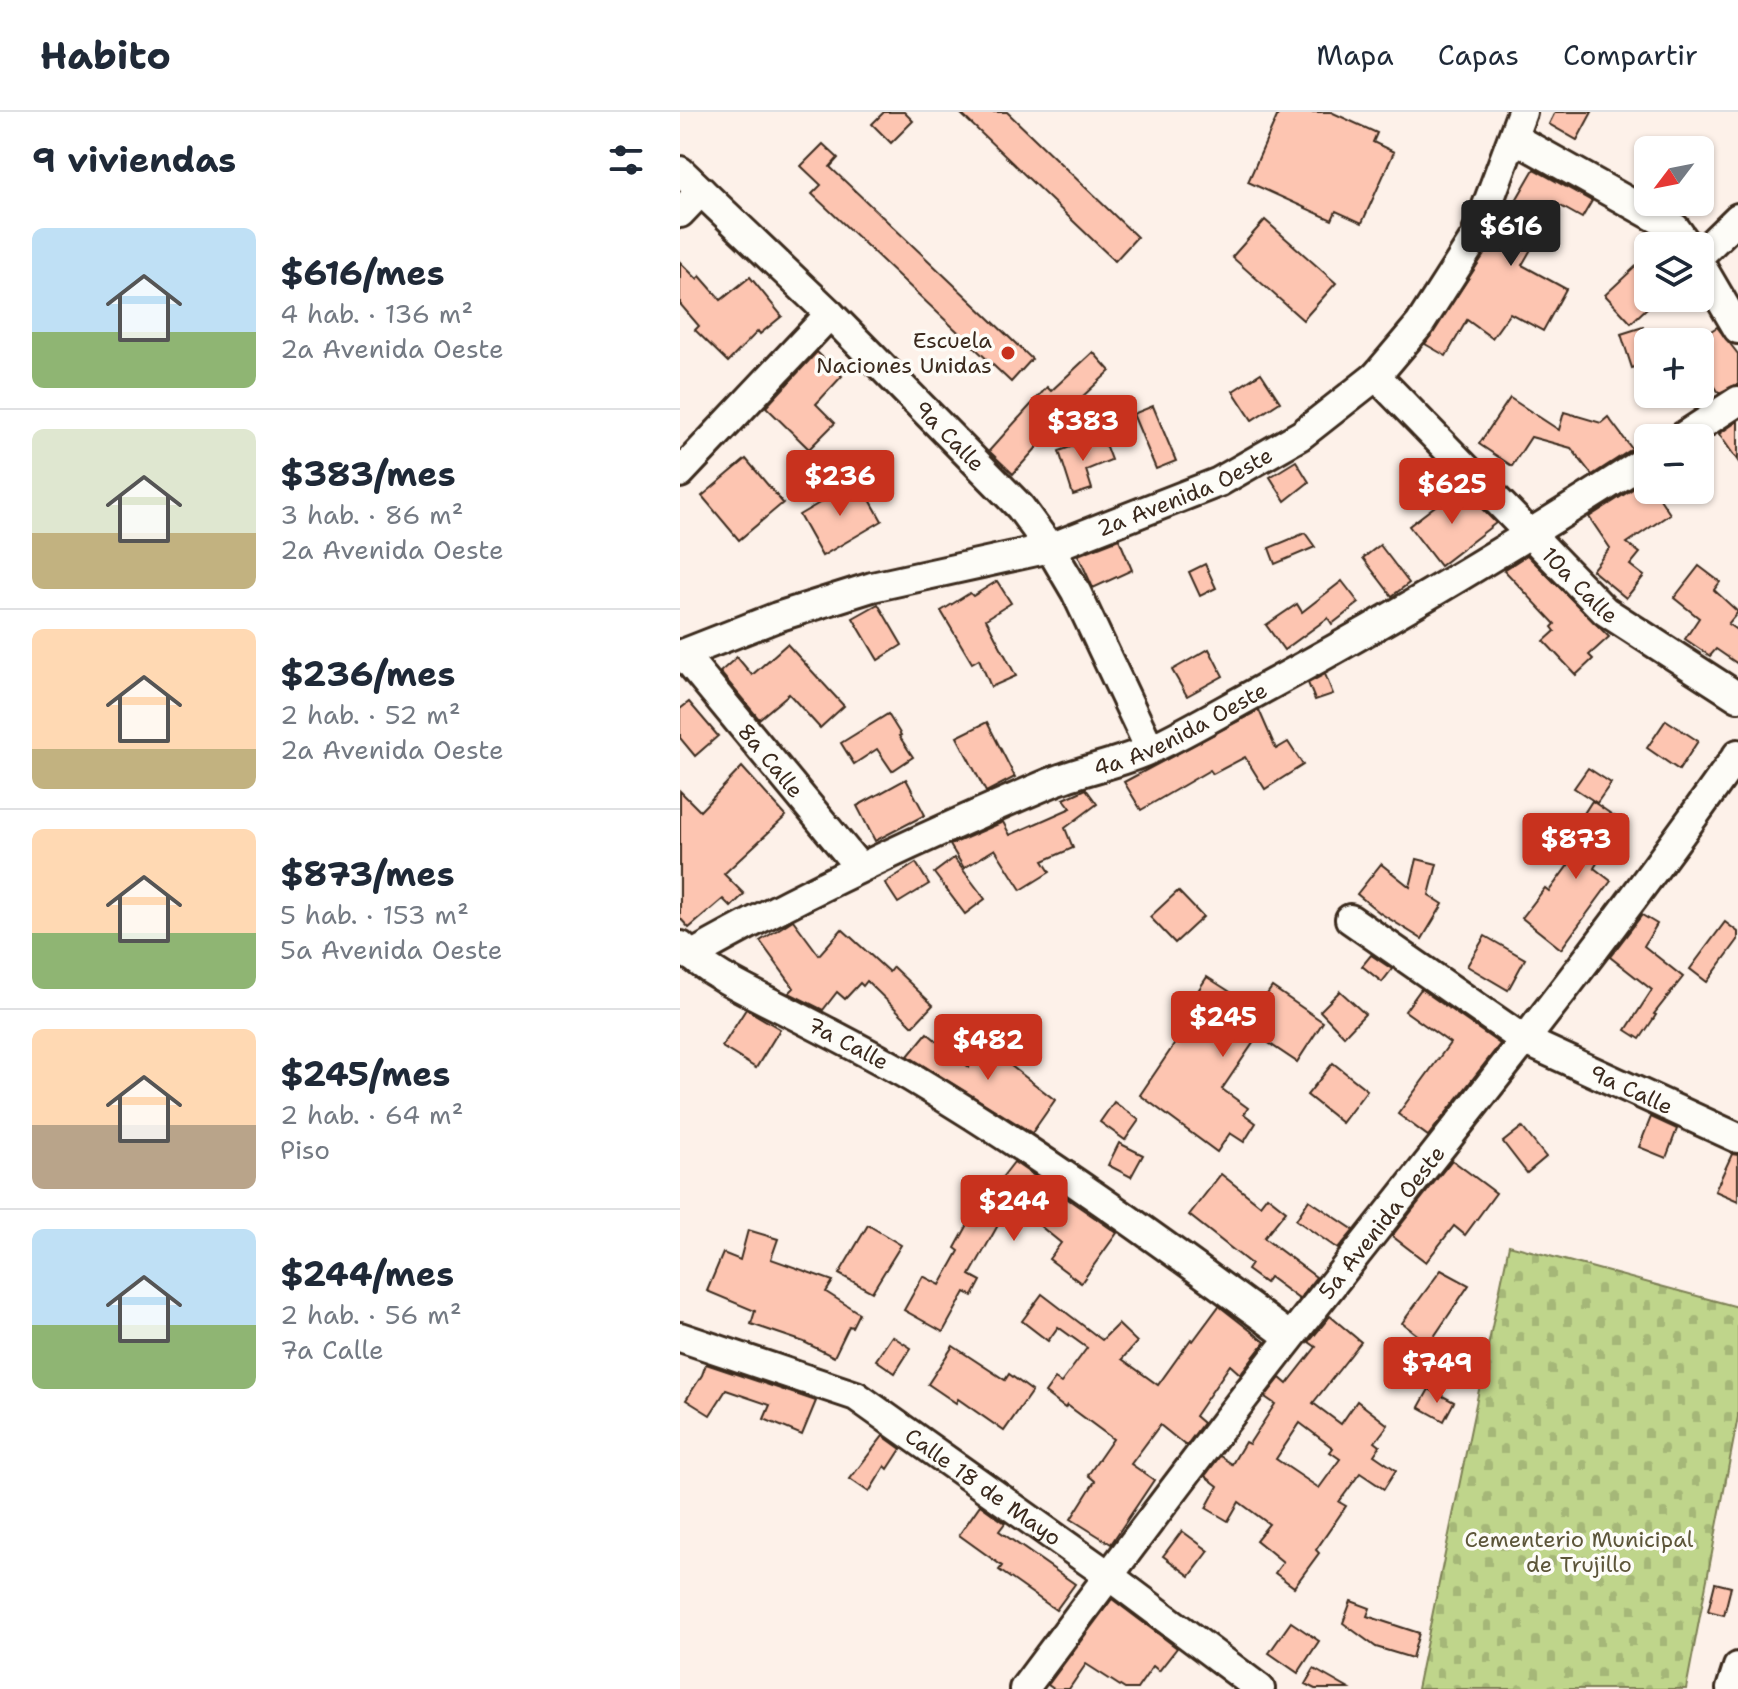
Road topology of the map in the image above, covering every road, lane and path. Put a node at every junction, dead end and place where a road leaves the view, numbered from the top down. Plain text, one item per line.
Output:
1 (1518, 125) edge
2 (680, 171) edge
3 (701, 191) junction
4 (680, 213) edge
5 (1738, 218) edge
6 (1678, 232) edge
7 (1714, 241) edge
8 (1714, 288) edge
9 (830, 314) junction
10 (1738, 329) edge
11 (1376, 376) junction
12 (1738, 401) edge
13 (1703, 424) edge
14 (1634, 468) edge
15 (680, 473) edge
16 (1530, 535) junction
17 (1050, 548) junction
18 (682, 654) edge
19 (1738, 697) edge
20 (1150, 749) junction
21 (1738, 754) edge
22 (859, 867) junction
23 (1350, 919) dead end
24 (686, 950) edge
25 (1524, 1040) junction
26 (1738, 1138) edge
27 (680, 1337) edge
28 (1290, 1337) junction
29 (1108, 1575) junction
30 (1738, 1667) edge
31 (1024, 1689) edge
32 (1260, 1689) edge
33 (1731, 1689) edge

1 - 6 street
1 - 11 street, 2a Avenida Oeste
2 - 3 street, 9a Calle
3 - 4 street
3 - 9 street, 9a Calle
5 - 7 street
8 - 10 street
9 - 15 street
9 - 17 street, 9a Calle
11 - 16 street, 10a Calle
11 - 17 street, 2a Avenida Oeste
12 - 13 street
14 - 16 street, 4a Avenida Oeste
16 - 19 street, 10a Calle
16 - 20 street, 4a Avenida Oeste
17 - 18 street, 2a Avenida Oeste
17 - 20 street, 9a Calle
18 - 22 street, 8a Calle
20 - 22 street, 4a Avenida Oeste
21 - 25 street, 5a Avenida Oeste
22 - 24 street, 4a Avenida Oeste
23 - 25 street, 9a Calle
24 - 28 street, 7a Calle
25 - 26 street, 9a Calle
25 - 28 street, 5a Avenida Oeste
27 - 29 street, Calle 18 de Mayo
28 - 29 street, 5a Avenida Oeste
29 - 31 street, 5a Avenida Oeste
29 - 32 street, Calle 18 de Mayo
30 - 33 street

